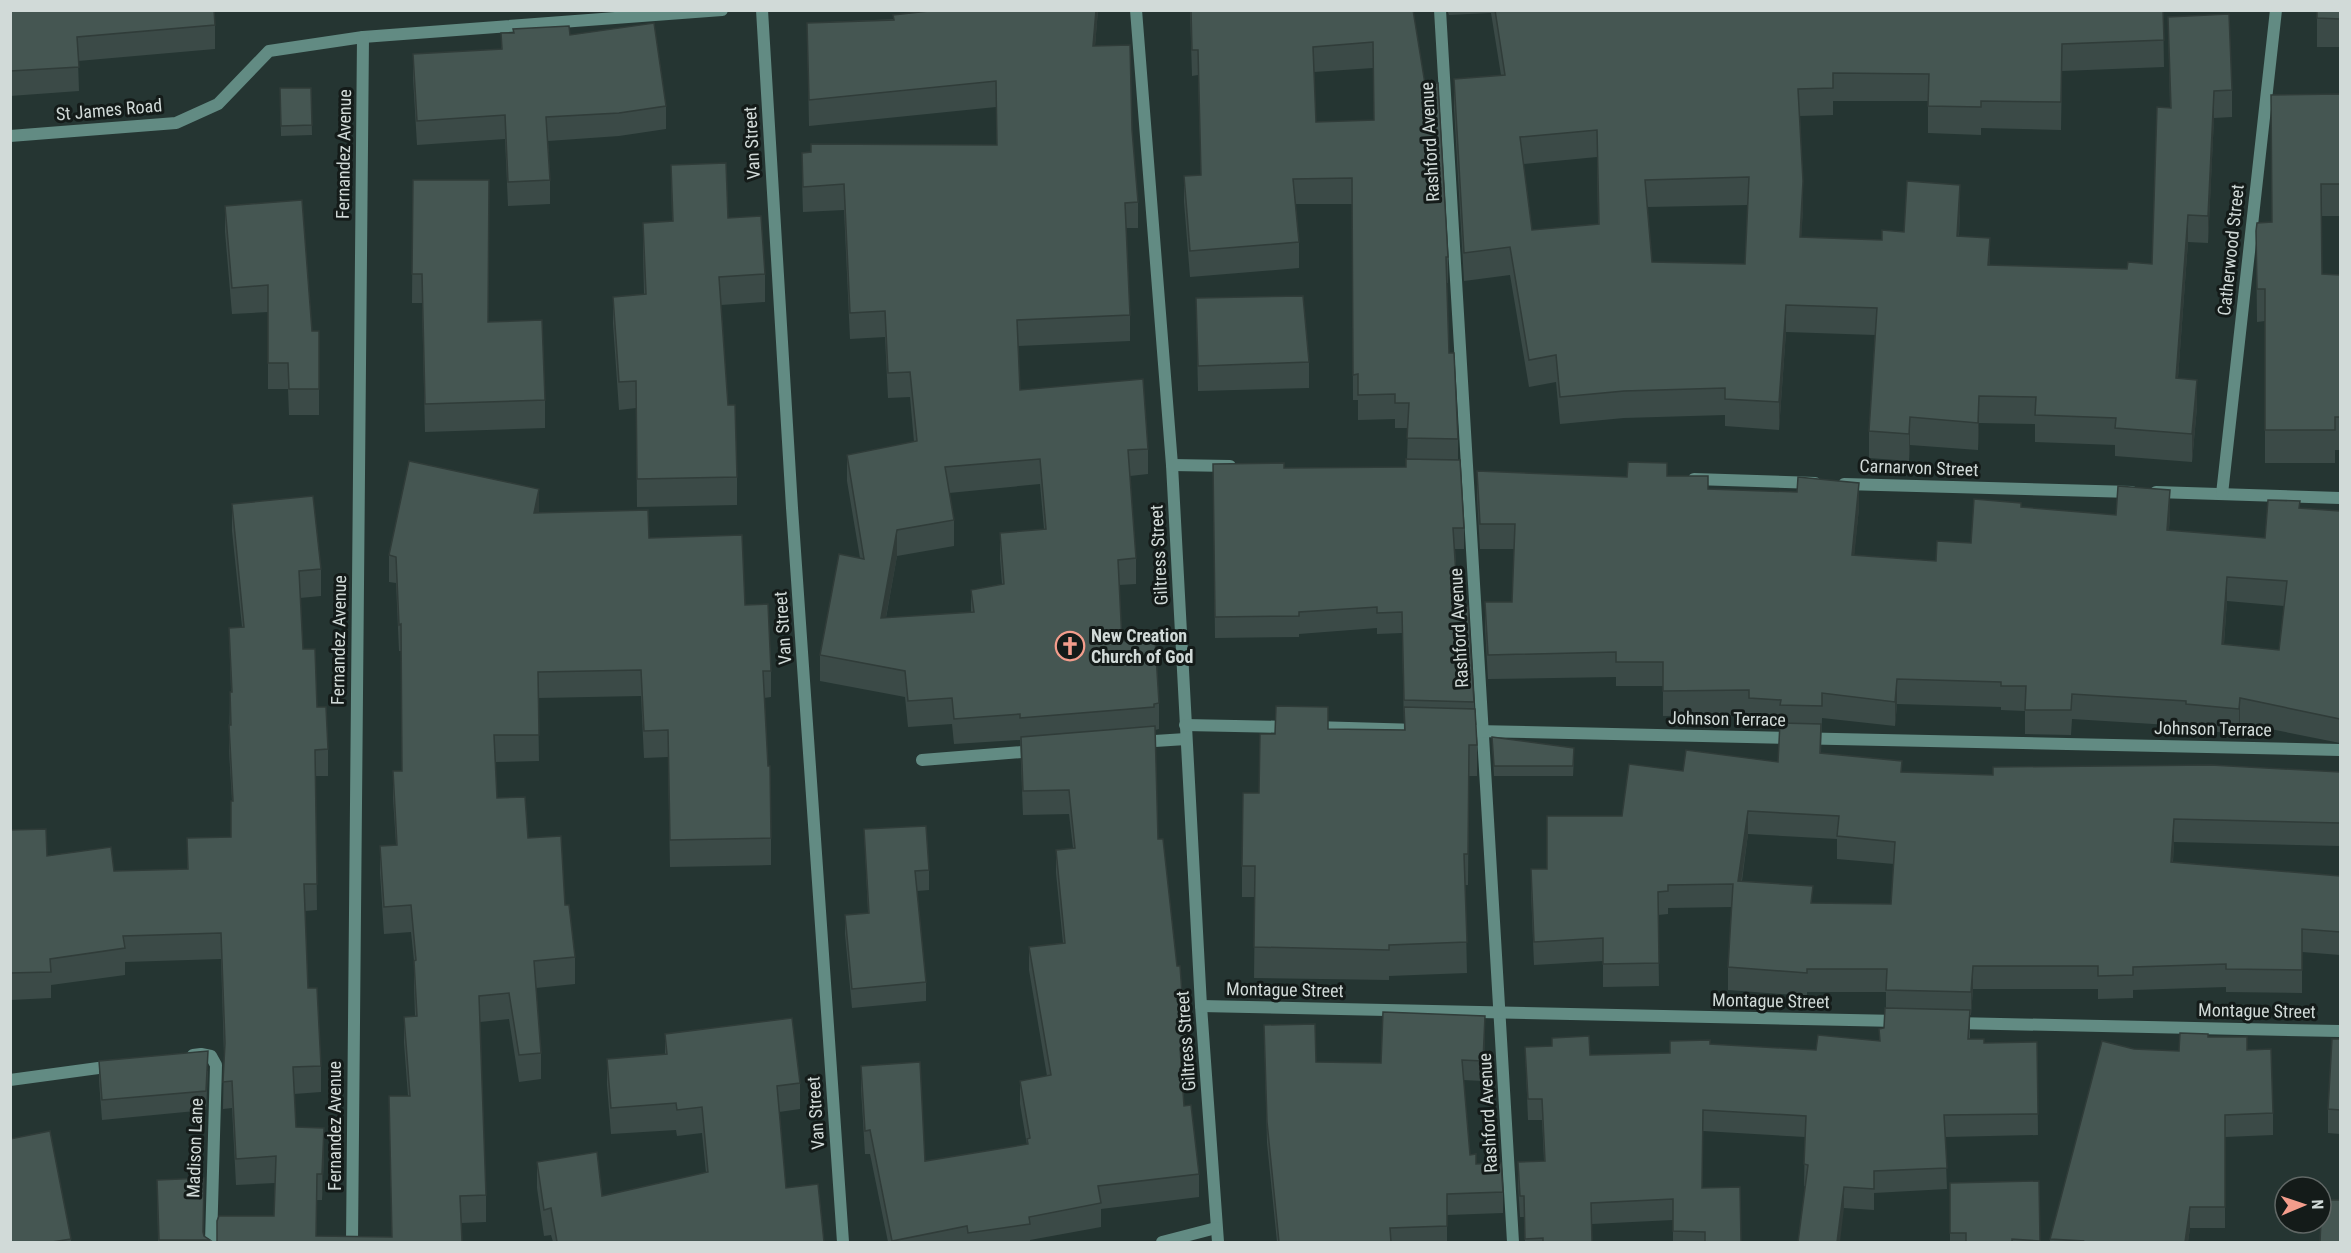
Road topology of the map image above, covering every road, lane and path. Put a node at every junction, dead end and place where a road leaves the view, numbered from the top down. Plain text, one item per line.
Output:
1 (722, 10) edge
2 (762, 10) edge
3 (1136, 10) edge
4 (1440, 10) edge
5 (2276, 10) edge
6 (363, 37) junction
7 (10, 136) edge
8 (1172, 465) junction
9 (1241, 467) edge
10 (1454, 473) edge
11 (1474, 473) junction
12 (1683, 479) edge
13 (2222, 494) junction
14 (2340, 498) edge
15 (1185, 725) junction
16 (1433, 730) edge
17 (1460, 730) edge
18 (1483, 731) junction
19 (1186, 739) junction
20 (1128, 743) edge
21 (1048, 750) edge
22 (2340, 750) edge
23 (922, 760) dead end
24 (1201, 1006) junction
25 (1500, 1013) junction
26 (1916, 1022) edge
27 (1940, 1022) edge
28 (2340, 1031) edge
29 (178, 1057) edge
30 (123, 1065) edge
31 (10, 1080) edge
32 (1216, 1228) junction
33 (211, 1242) edge
34 (352, 1242) edge
35 (843, 1242) edge
36 (1162, 1242) edge
37 (1218, 1242) edge
38 (1514, 1242) edge

1 - 6 street, St James Road
2 - 35 street, Van Street
3 - 8 street, Giltress Street
4 - 11 street, Rashford Avenue
5 - 13 street, Catherwood Street
6 - 7 street, St James Road
6 - 34 street, Fernandez Avenue
8 - 9 street
8 - 15 street, Giltress Street
10 - 11 street
11 - 18 street, Rashford Avenue
12 - 13 street, Carnarvon Street
13 - 14 street, Carnarvon Street
15 - 16 street
15 - 19 street, Giltress Street
17 - 18 street, Johnson Terrace
18 - 22 street, Johnson Terrace
18 - 25 street, Rashford Avenue
19 - 20 street
19 - 24 street, Giltress Street
21 - 23 street
24 - 25 street, Montague Street
24 - 32 street, Giltress Street
25 - 26 street, Montague Street
25 - 38 street, Rashford Avenue
27 - 28 street, Montague Street
29 - 33 street, Madison Lane
30 - 31 street
32 - 36 street
32 - 37 street, Giltress Street

